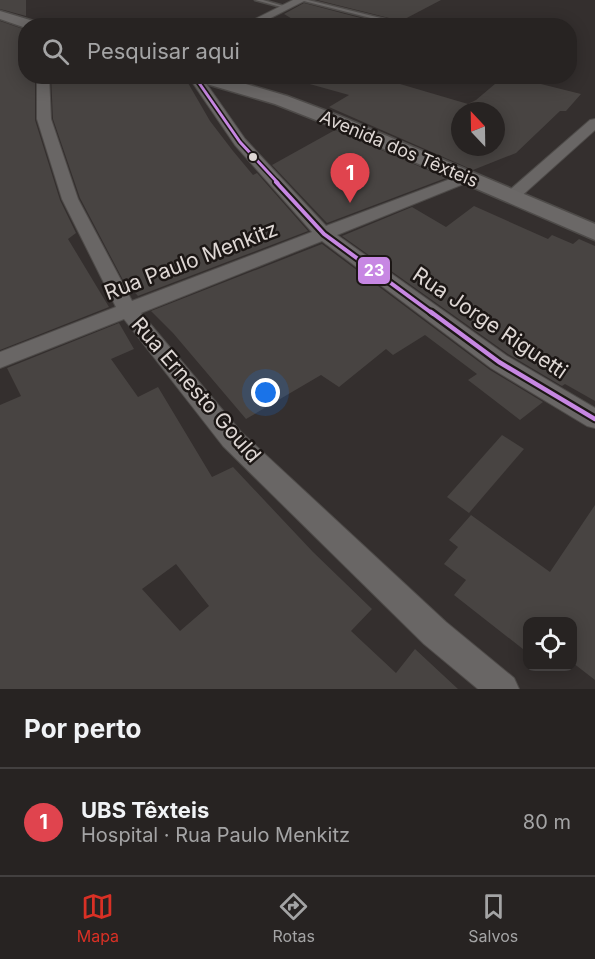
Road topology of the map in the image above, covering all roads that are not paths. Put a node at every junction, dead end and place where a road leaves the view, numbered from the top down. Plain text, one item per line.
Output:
1 (257, 0) edge
2 (302, 0) edge
3 (285, 7) junction
4 (0, 15) edge
5 (262, 18) edge
6 (377, 18) edge
7 (18, 21) edge
8 (43, 84) edge
9 (200, 84) edge
10 (226, 84) edge
11 (595, 123) edge
12 (466, 178) junction
13 (512, 197) junction
14 (595, 233) edge
15 (324, 234) junction
16 (127, 309) junction
17 (0, 360) edge
18 (595, 419) edge
19 (503, 689) edge

1 - 3 lane
2 - 3 street
2 - 6 lane
3 - 5 street
4 - 7 main road
8 - 16 street, Rua Ernesto Gould
9 - 15 street, Rua Jorge Riguetti
10 - 12 main road, Avenida dos Têxteis
11 - 13 street
12 - 13 main road, Avenida dos Têxteis
12 - 15 street, Rua Paulo Menkitz
13 - 14 main road, Avenida dos Têxteis
15 - 16 street, Rua Paulo Menkitz
15 - 18 street, Rua Jorge Riguetti
16 - 17 street, Rua Paulo Menkitz
16 - 19 street, Rua Ernesto Gould

